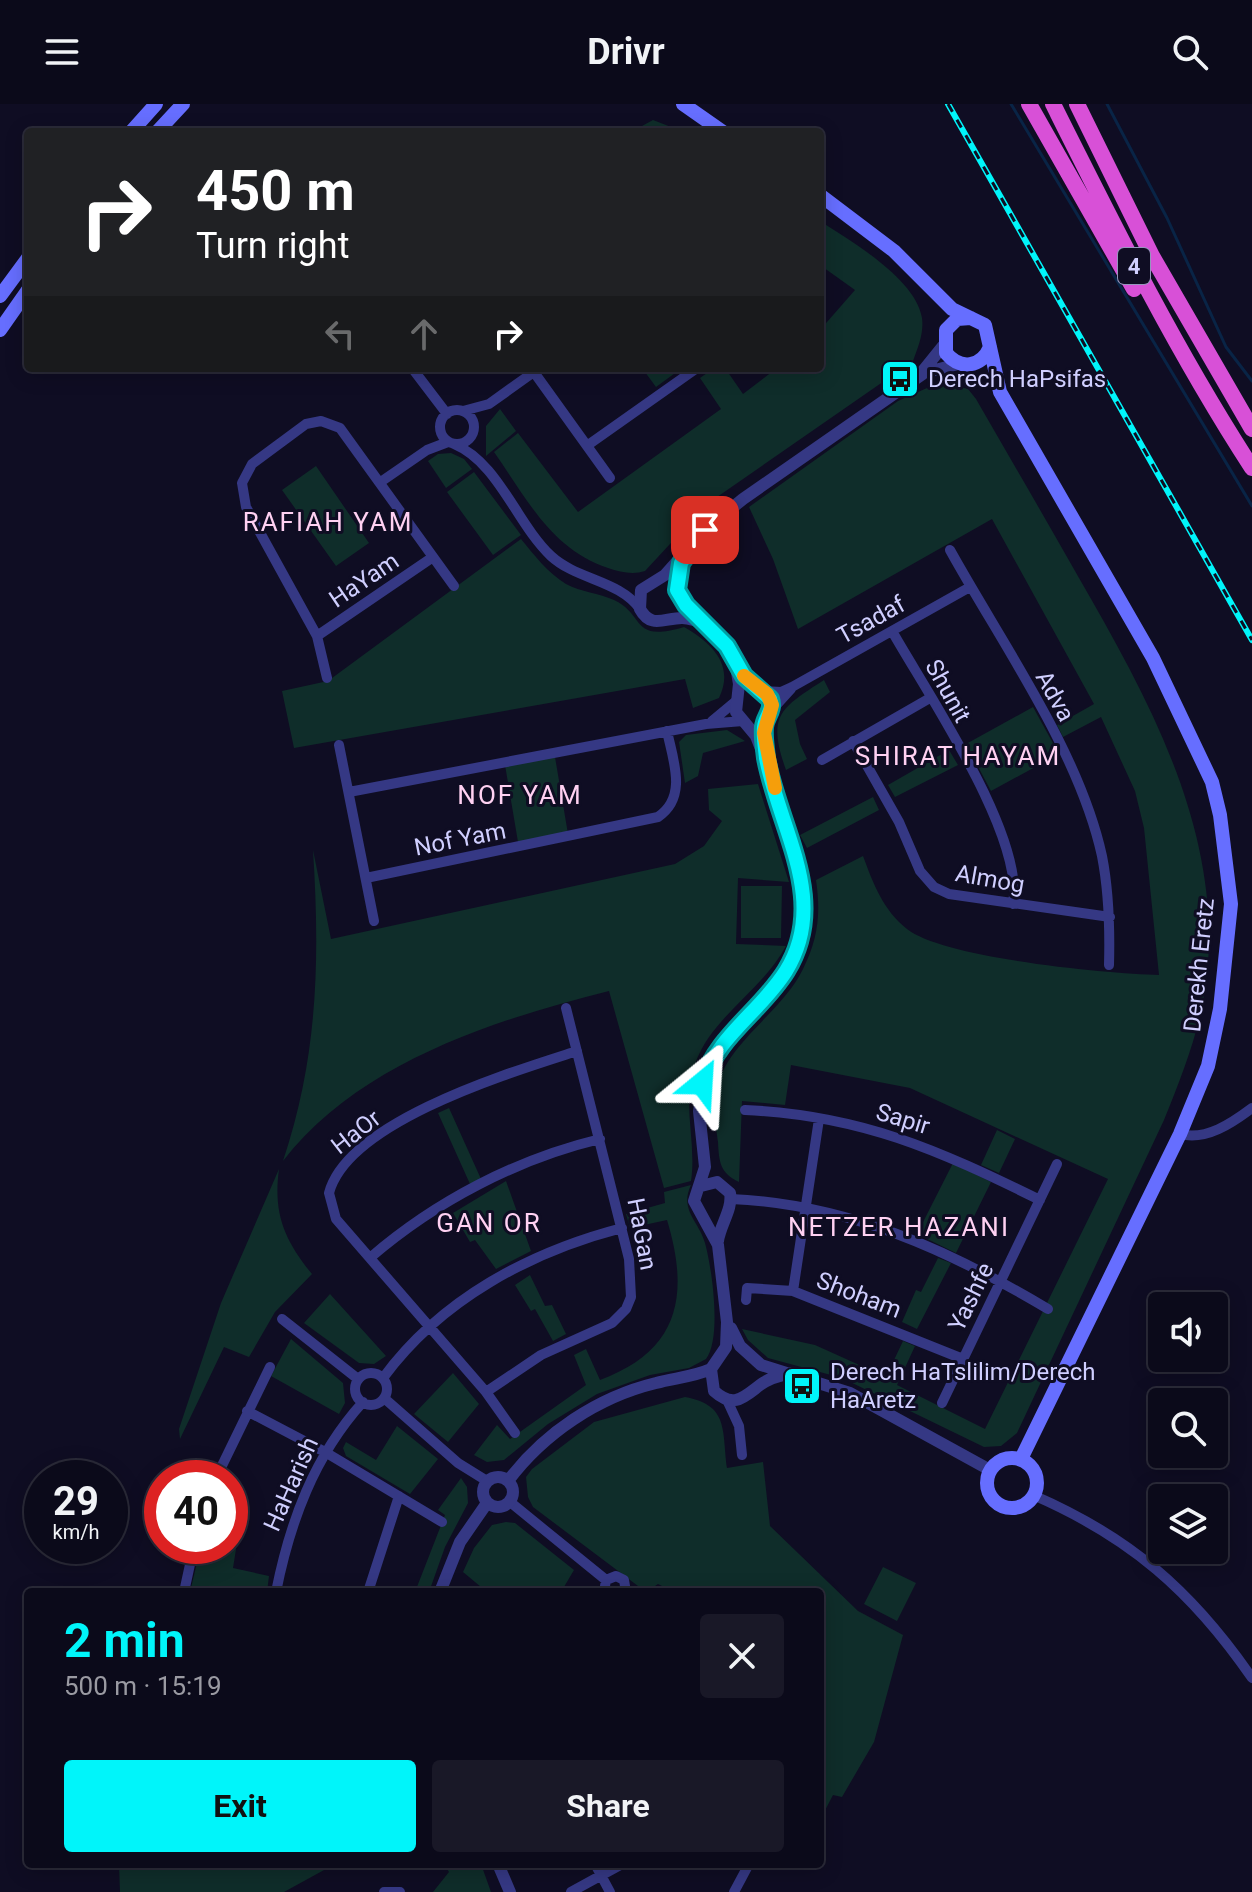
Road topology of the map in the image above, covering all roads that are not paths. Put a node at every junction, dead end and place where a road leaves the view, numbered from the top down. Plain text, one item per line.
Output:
1 (156, 104) edge
2 (183, 104) edge
3 (683, 104) edge
4 (1029, 104) edge
5 (1053, 104) edge
6 (1077, 104) edge
7 (1088, 104) edge
8 (135, 128) edge
9 (161, 128) edge
10 (717, 128) edge
11 (824, 198) edge
12 (24, 263) edge
13 (925, 282) junction
14 (0, 296) edge
15 (24, 296) edge
16 (1186, 317) junction
17 (972, 318) junction
18 (0, 330) edge
19 (946, 330) junction
20 (943, 346) junction
21 (990, 347) junction
22 (962, 365) junction
23 (415, 372) edge
24 (531, 372) edge
25 (537, 372) edge
26 (691, 372) edge
27 (914, 380) junction
28 (1000, 392) junction
29 (494, 401) junction
30 (463, 411) junction
31 (447, 414) junction
32 (1224, 423) junction
33 (440, 429) junction
34 (474, 429) junction
35 (1252, 429) edge
36 (451, 443) junction
37 (588, 445) junction
38 (427, 450) junction
39 (482, 463) junction
40 (1252, 468) edge
41 (610, 478) dead end
42 (382, 481) junction
43 (689, 548) junction
44 (950, 550) dead end
45 (433, 557) junction
46 (651, 582) junction
47 (454, 586) dead end
48 (970, 587) junction
49 (617, 589) junction
50 (678, 591) junction
51 (640, 609) junction
52 (668, 620) junction
53 (709, 626) junction
54 (892, 631) junction
55 (317, 636) junction
56 (735, 661) junction
57 (327, 678) dead end
58 (792, 687) junction
59 (760, 690) junction
60 (930, 698) junction
61 (737, 700) junction
62 (768, 715) junction
63 (744, 722) junction
64 (706, 724) junction
65 (667, 731) junction
66 (853, 741) junction
67 (339, 745) dead end
68 (822, 760) dead end
69 (768, 765) junction
70 (349, 792) junction
71 (366, 878) junction
72 (1013, 904) junction
73 (1110, 917) junction
74 (374, 921) dead end
75 (1109, 965) dead end
76 (566, 1008) dead end
77 (577, 1051) junction
78 (1252, 1108) edge
79 (745, 1110) dead end
80 (819, 1119) junction
81 (1180, 1134) junction
82 (600, 1139) junction
83 (705, 1159) junction
84 (1057, 1164) dead end
85 (723, 1184) junction
86 (701, 1186) junction
87 (731, 1199) junction
88 (1040, 1200) junction
89 (806, 1207) junction
90 (699, 1213) junction
91 (726, 1213) junction
92 (622, 1228) junction
93 (718, 1245) junction
94 (371, 1257) junction
95 (1001, 1281) junction
96 (793, 1291) junction
97 (746, 1300) dead end
98 (1048, 1309) dead end
99 (727, 1317) junction
100 (282, 1319) dead end
101 (430, 1326) junction
102 (723, 1355) junction
103 (751, 1358) junction
104 (963, 1359) junction
105 (270, 1367) dead end
106 (711, 1369) junction
107 (792, 1373) junction
108 (383, 1378) junction
109 (683, 1378) junction
110 (358, 1379) junction
111 (711, 1384) junction
112 (486, 1392) junction
113 (752, 1393) junction
114 (384, 1398) junction
115 (727, 1400) junction
116 (363, 1402) junction
117 (942, 1403) dead end
118 (247, 1411) junction
119 (739, 1426) junction
120 (515, 1433) dead end
121 (325, 1452) junction
122 (742, 1455) dead end
123 (1021, 1459) junction
124 (224, 1460) edge
125 (990, 1470) junction
126 (487, 1481) junction
127 (508, 1481) junction
128 (1033, 1495) junction
129 (399, 1496) junction
130 (510, 1502) junction
131 (487, 1503) junction
132 (442, 1522) dead end
133 (190, 1564) edge
134 (606, 1580) junction
135 (185, 1588) edge
136 (277, 1588) edge
137 (369, 1588) edge
138 (442, 1588) edge
139 (605, 1588) edge
140 (626, 1588) edge
141 (1252, 1678) edge
142 (500, 1868) edge
143 (597, 1868) edge
144 (614, 1868) edge
145 (747, 1868) edge
146 (601, 1875) junction
147 (384, 1892) edge
148 (400, 1892) edge
149 (510, 1892) edge
150 (571, 1892) edge
151 (610, 1892) edge
152 (734, 1892) edge

1 - 8 main road
2 - 9 main road
3 - 10 main road
4 - 32 highway
5 - 32 highway, 4
6 - 16 highway, 4
7 - 16 highway
11 - 13 main road
12 - 14 main road
13 - 17 main road
13 - 19 main road
15 - 18 main road
16 - 35 highway, 4
17 - 19 main road
17 - 21 main road
19 - 20 main road
20 - 22 main road
20 - 27 street
21 - 22 main road
21 - 28 main road, Derekh Eretz
22 - 27 street
22 - 28 main road, Derekh Eretz
23 - 31 street
24 - 29 street
25 - 37 street
26 - 37 street
27 - 43 street
28 - 81 main road, Derekh Eretz
29 - 30 street
29 - 34 street
30 - 31 street
30 - 34 street
31 - 33 street
32 - 40 highway, 4
33 - 36 street
33 - 38 street
34 - 36 street
34 - 39 street
36 - 38 street
36 - 39 street
37 - 41 street
38 - 42 street
39 - 49 street
42 - 45 street, HaYam
42 - 55 street, HaYam
43 - 46 street
43 - 50 street
44 - 48 street, Adva
45 - 47 street, HaYam
45 - 55 street, HaYam
46 - 49 street
46 - 50 street
46 - 51 street
48 - 54 street, Tsadaf
48 - 73 street, Adva
49 - 51 street
50 - 52 street
50 - 53 street
51 - 52 street
52 - 53 street
53 - 56 street
54 - 58 street, Tsadaf
54 - 60 street, Shunit
55 - 57 street, HaYam
56 - 59 street
56 - 61 street
58 - 59 street, Tsadaf
58 - 62 street, Tsadaf
59 - 61 street
59 - 62 street
60 - 66 street
60 - 72 street, Shunit
61 - 63 street
61 - 64 street
62 - 63 street
62 - 69 street
63 - 64 street
63 - 69 street
64 - 65 street
65 - 70 street
65 - 71 street, Nof Yam
66 - 68 street
66 - 72 street, Almog
67 - 70 street
69 - 83 street
70 - 71 street
71 - 74 street
72 - 73 street, Almog
73 - 75 street, Adva
76 - 77 street, HaGan
77 - 82 street, HaGan
77 - 94 street, HaOr
78 - 81 street
79 - 80 street, Sapir
80 - 88 street, Sapir
80 - 89 street
81 - 123 main road, Derekh Eretz
82 - 92 street, HaGan
82 - 94 street
83 - 85 street
83 - 86 street
84 - 88 street, Yashfe
85 - 86 street
85 - 87 street
86 - 90 street
87 - 89 street
87 - 91 street
88 - 95 street, Yashfe
89 - 95 street
89 - 96 street
90 - 91 street
90 - 93 street
91 - 93 street
92 - 101 street
92 - 112 street, HaGan
93 - 99 street
94 - 101 street, HaOr
95 - 98 street
95 - 104 street, Yashfe
96 - 97 street, Shoham
96 - 104 street, Shoham
99 - 102 street
99 - 103 street
100 - 110 street
101 - 108 street
101 - 112 street
102 - 103 street
102 - 106 street
103 - 107 street
103 - 113 street
104 - 117 street, Yashfe
105 - 118 street
106 - 109 street
106 - 111 street
107 - 113 street
107 - 125 street
108 - 110 street
108 - 114 street
109 - 111 street
109 - 127 street
110 - 116 street
111 - 115 street
112 - 120 street
113 - 115 street
113 - 119 street
114 - 116 street
114 - 126 street
115 - 119 street
116 - 121 street, HaHarish
118 - 121 street
118 - 124 street
119 - 122 street
121 - 129 street
121 - 136 street, HaHarish
123 - 125 main road
123 - 128 main road
125 - 128 main road
126 - 127 street
126 - 131 street
127 - 130 street
128 - 141 street
129 - 132 street
129 - 137 street
130 - 131 street
130 - 134 street
131 - 138 street
133 - 135 street
134 - 139 street
134 - 140 street
142 - 149 street
143 - 146 street
144 - 146 street
145 - 152 street
146 - 150 street
146 - 151 street
147 - 148 street

